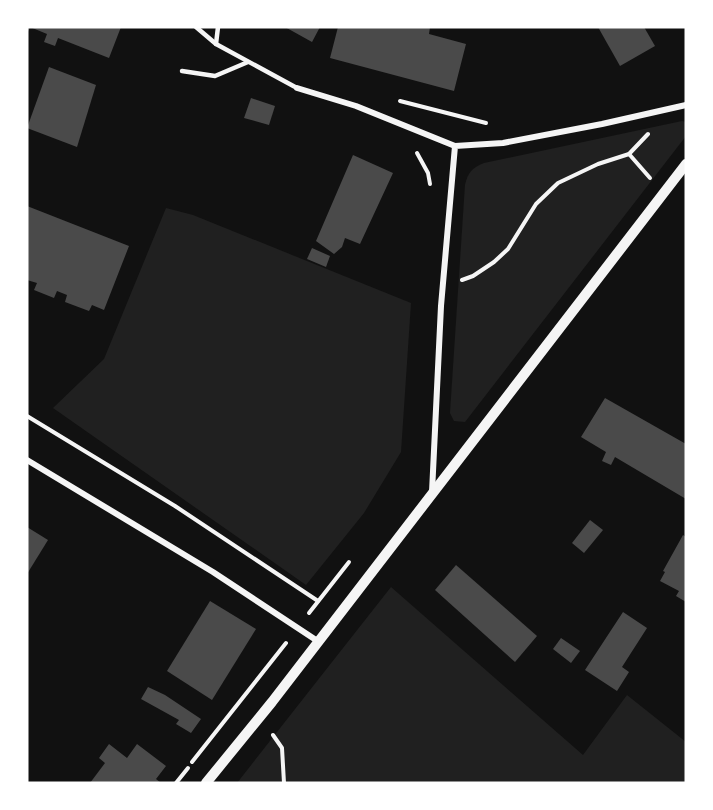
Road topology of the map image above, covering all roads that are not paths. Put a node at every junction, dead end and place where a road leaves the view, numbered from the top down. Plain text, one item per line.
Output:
1 (196, 27) edge
2 (218, 27) edge
3 (216, 44) junction
4 (248, 62) junction
5 (182, 71) dead end
6 (297, 88) joint
7 (686, 105) edge
8 (455, 146) junction
9 (686, 164) edge
10 (27, 460) edge
11 (432, 492) junction
12 (319, 642) junction
13 (206, 783) edge

1 - 3 lane
2 - 3 lane
3 - 4 lane
4 - 5 lane
4 - 6 lane
6 - 8 street
7 - 8 street
8 - 11 street
9 - 11 street
10 - 12 street
11 - 12 street
12 - 13 street

